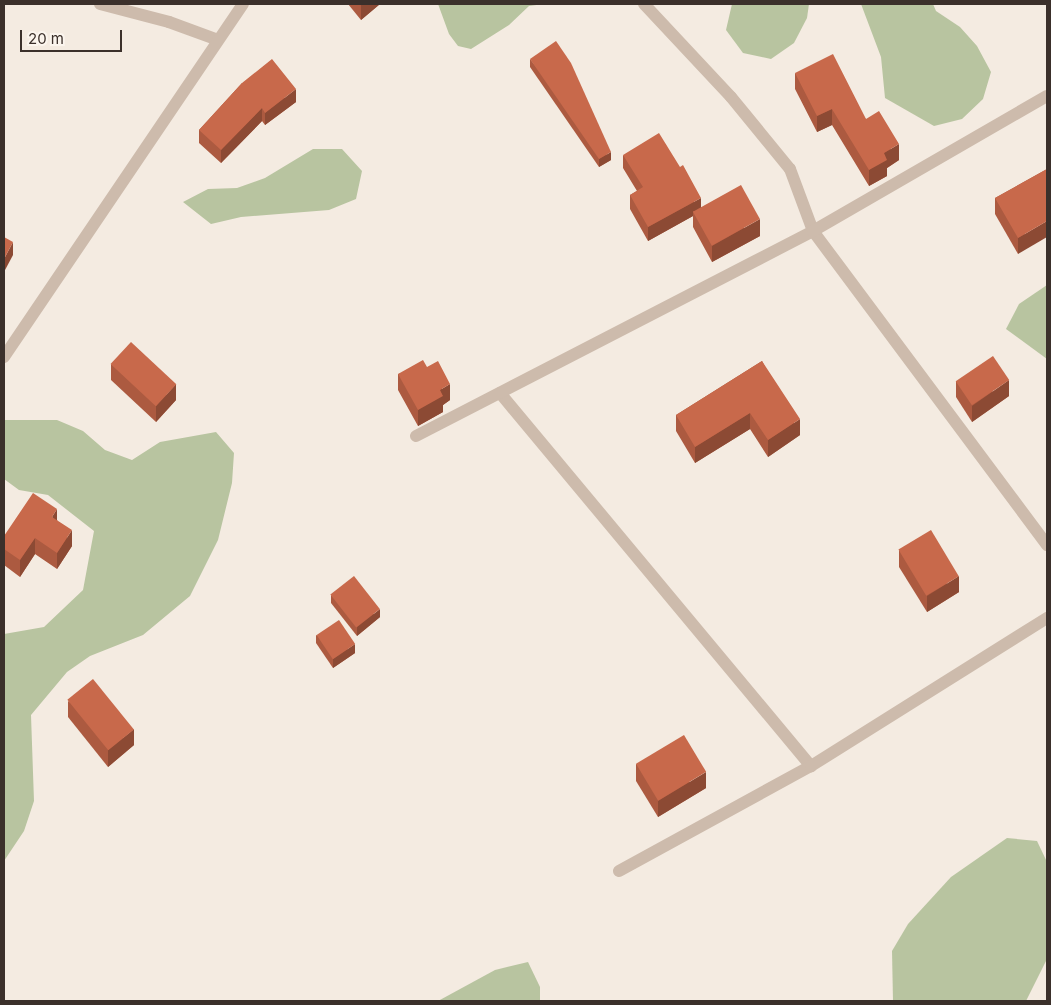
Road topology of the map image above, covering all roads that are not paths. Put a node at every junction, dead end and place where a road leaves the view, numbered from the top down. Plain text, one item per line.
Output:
1 (100, 4) edge
2 (243, 4) edge
3 (644, 4) edge
4 (218, 40) junction
5 (1047, 96) edge
6 (813, 231) junction
7 (4, 357) edge
8 (500, 393) junction
9 (416, 436) dead end
10 (1047, 545) edge
11 (1047, 618) edge
12 (811, 766) junction
13 (619, 871) dead end

1 - 4 street
2 - 4 street
3 - 6 street
4 - 7 street
5 - 6 street
6 - 8 street
6 - 10 street
8 - 9 street
8 - 12 street
11 - 12 street
12 - 13 street

